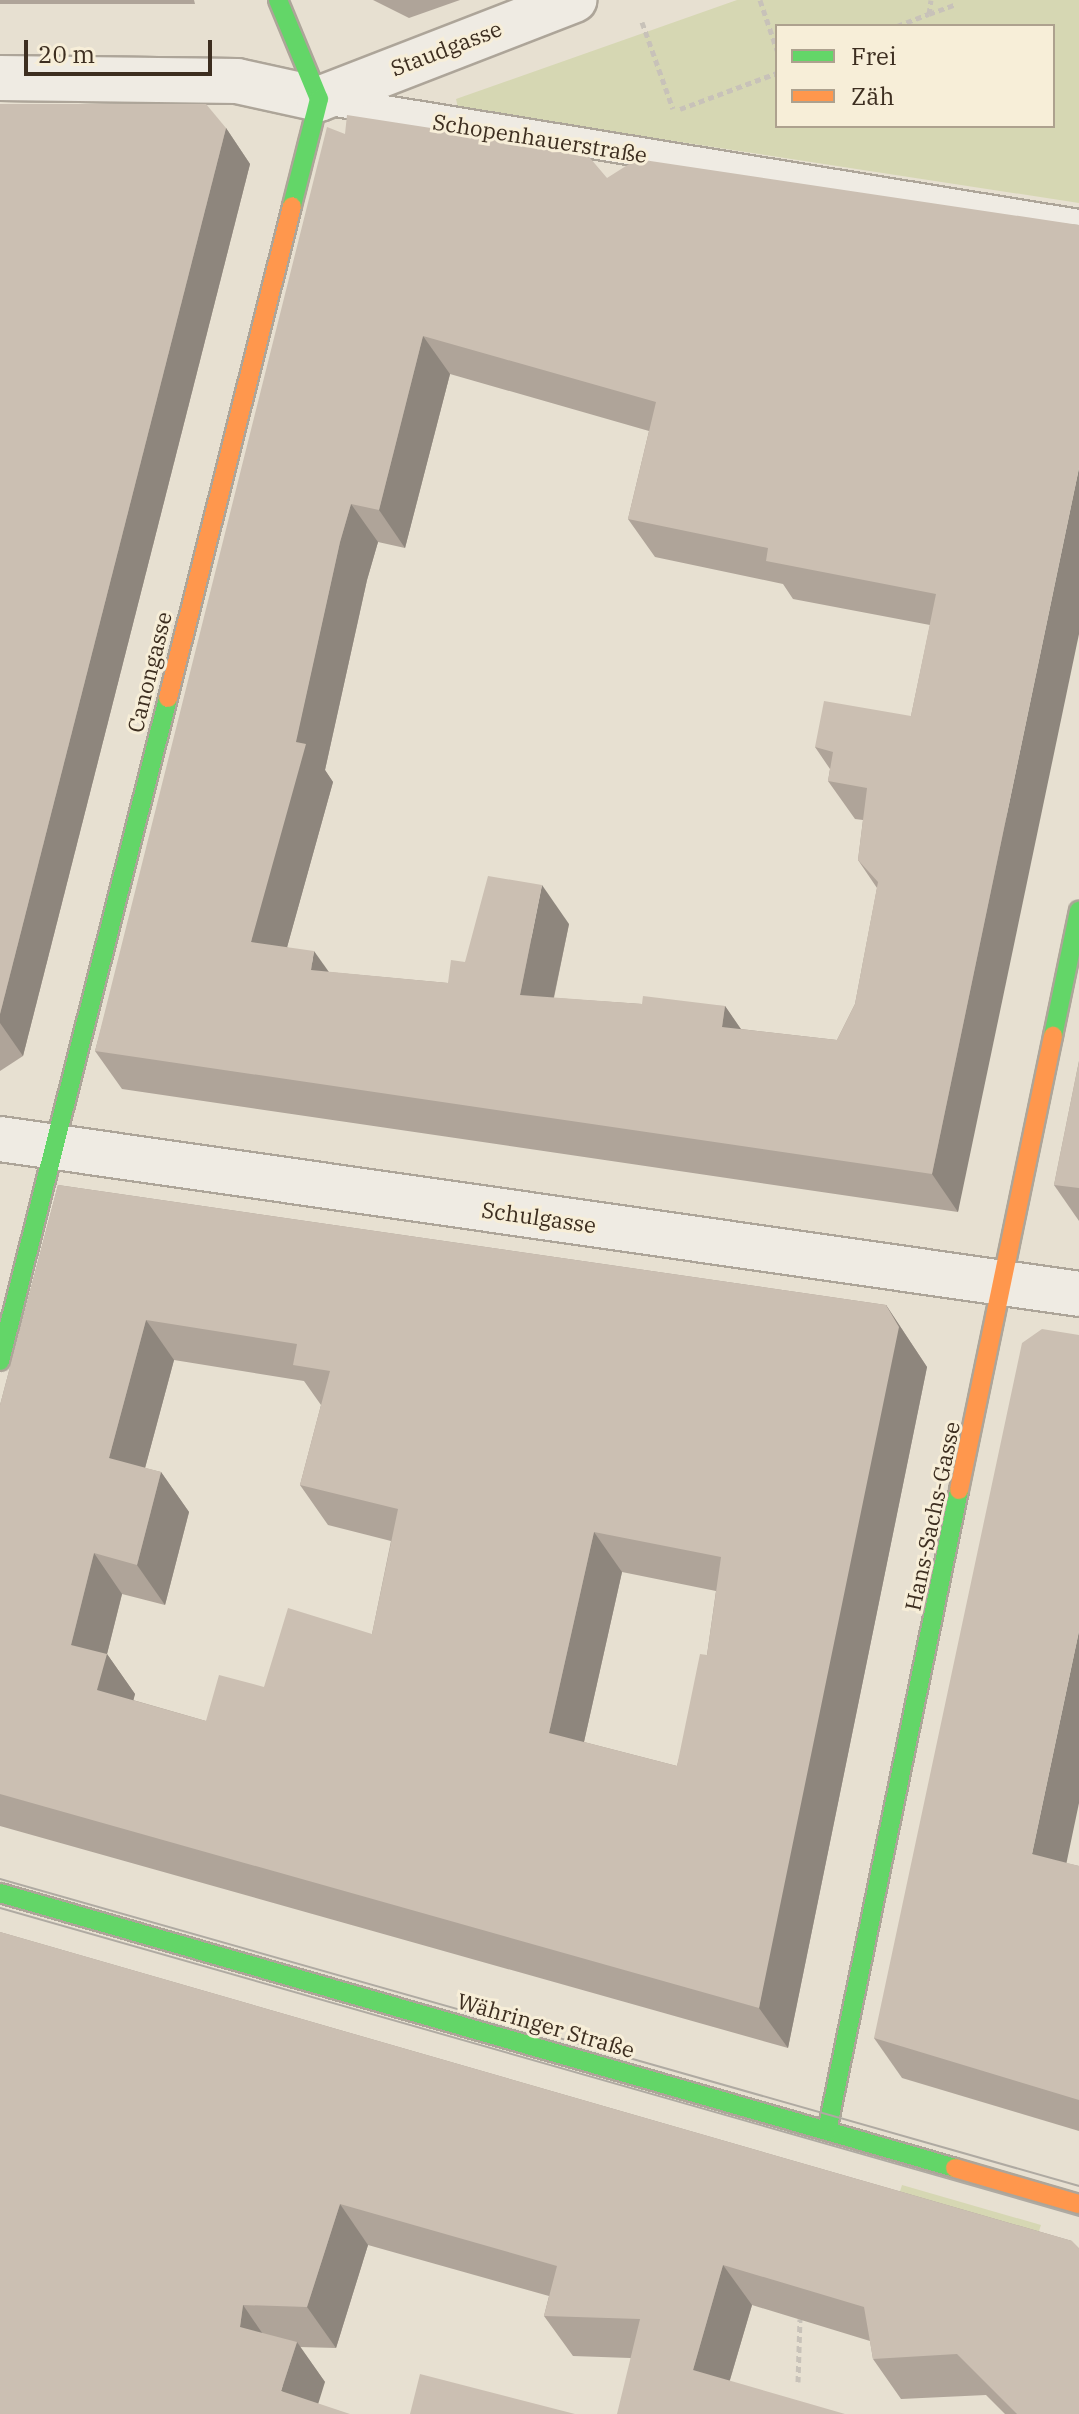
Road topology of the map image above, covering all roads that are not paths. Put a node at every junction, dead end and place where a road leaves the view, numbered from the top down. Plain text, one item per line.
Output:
1 (278, 0) edge
2 (574, 0) edge
3 (0, 78) edge
4 (319, 99) junction
5 (1079, 224) edge
6 (1079, 911) edge
7 (0, 1139) edge
8 (53, 1148) junction
9 (1006, 1283) junction
10 (1079, 1294) edge
11 (0, 1361) edge
12 (0, 1893) edge
13 (827, 2131) junction
14 (1079, 2204) edge

1 - 4 street
2 - 4 street, Staudgasse
3 - 4 street, Schopenhauerstraße
4 - 5 lane, Schopenhauerstraße
4 - 8 street, Canongasse
6 - 9 street, Hans-Sachs-Gasse
7 - 8 street, Schulgasse
8 - 9 street, Schulgasse
8 - 11 street, Canongasse
9 - 10 street, Schulgasse
9 - 13 street, Hans-Sachs-Gasse
12 - 13 street, Währinger Straße
13 - 14 street, Währinger Straße

